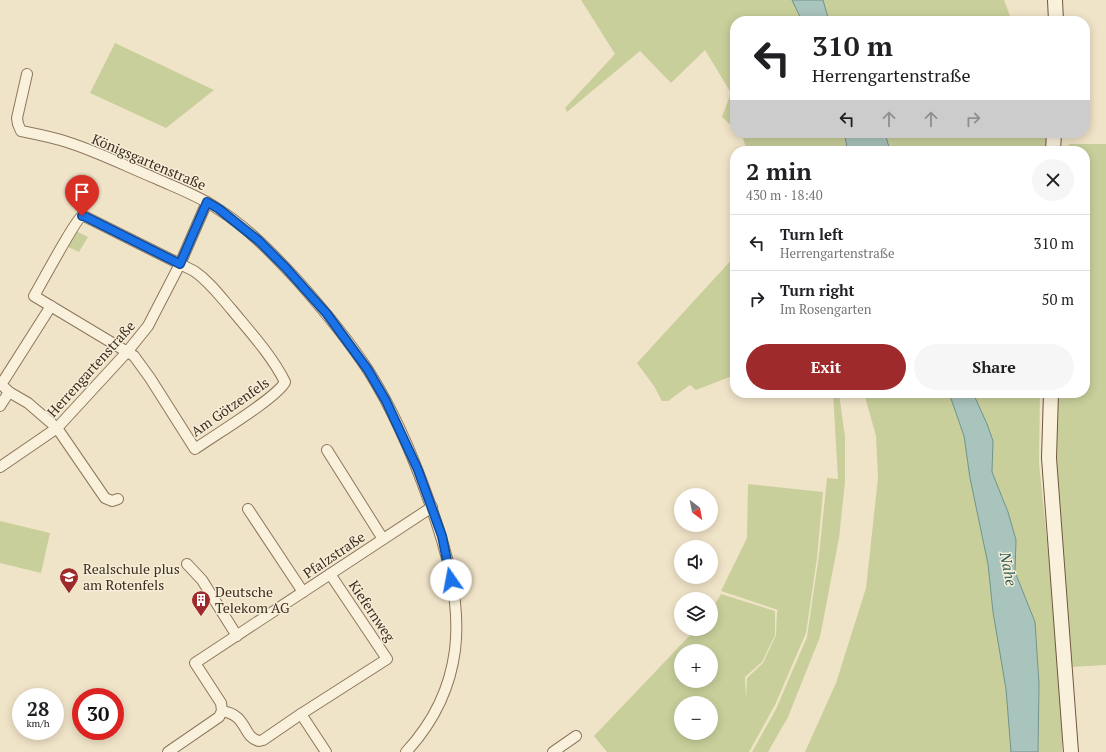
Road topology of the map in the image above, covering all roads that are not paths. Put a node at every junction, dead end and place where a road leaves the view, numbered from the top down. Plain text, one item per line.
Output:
1 (1055, 0) edge
2 (1056, 16) edge
3 (27, 74) dead end
4 (207, 202) junction
5 (180, 264) junction
6 (50, 306) junction
7 (127, 352) junction
8 (9, 392) junction
9 (1051, 398) edge
10 (0, 406) edge
11 (57, 428) junction
12 (326, 450) dead end
13 (0, 467) edge
14 (118, 499) dead end
15 (432, 507) junction
16 (248, 509) dead end
17 (383, 539) junction
18 (187, 564) dead end
19 (330, 574) junction
20 (303, 592) junction
21 (237, 636) junction
22 (222, 711) junction
23 (302, 714) junction
24 (576, 736) dead end
25 (168, 752) edge
26 (326, 752) edge
27 (406, 752) edge
28 (553, 752) edge
29 (1071, 752) edge

1 - 2 main road
3 - 4 street, Königsgartenstraße
4 - 5 street, Herrengartenstraße
4 - 15 street, Königsgartenstraße
5 - 6 street
5 - 7 street, Herrengartenstraße
5 - 7 street, Am Götzenfels
6 - 7 street
6 - 8 street
7 - 11 street, Herrengartenstraße
8 - 10 street
8 - 11 street
9 - 29 main road
11 - 13 street, Herrengartenstraße
11 - 14 street
12 - 17 street
15 - 17 street, Pfalzstraße
15 - 27 street, Königsgartenstraße
16 - 20 street
17 - 19 street, Pfalzstraße
18 - 21 street
19 - 20 street, Pfalzstraße
19 - 23 street, Kiefernweg
20 - 21 street, Pfalzstraße
21 - 22 street, Pfalzstraße
22 - 23 street, Kiefernweg
22 - 25 street
23 - 26 street
24 - 28 street

